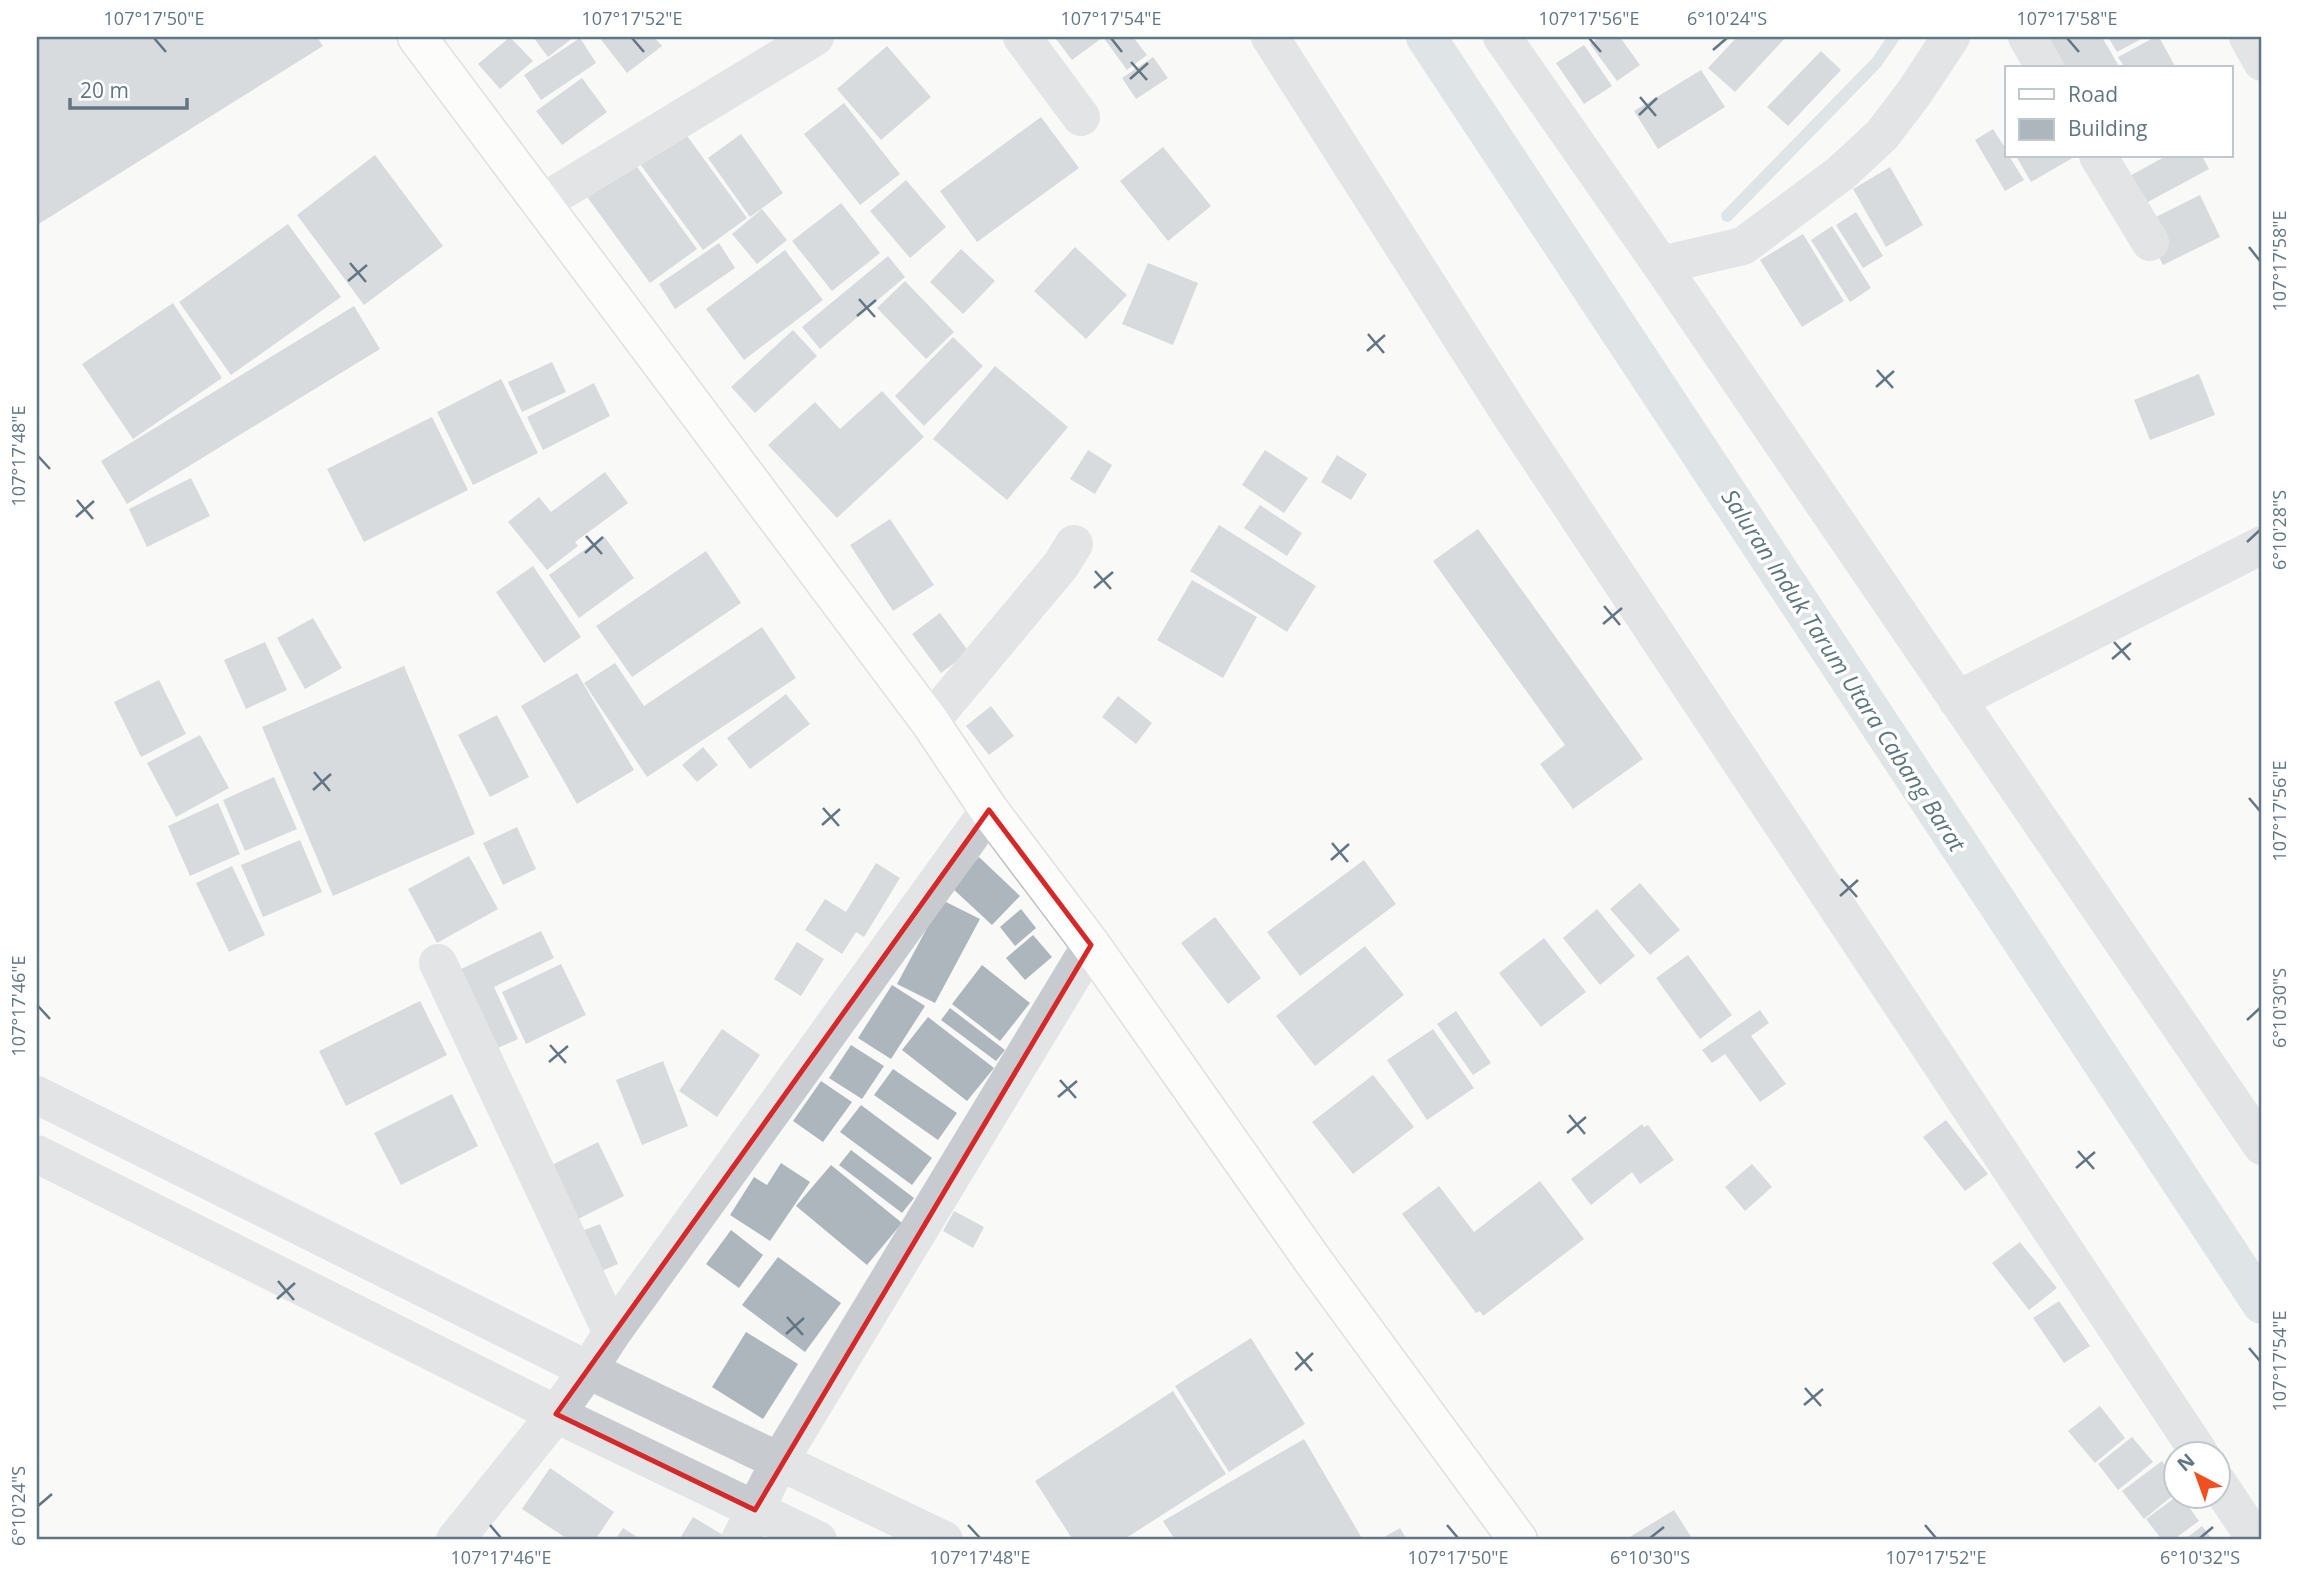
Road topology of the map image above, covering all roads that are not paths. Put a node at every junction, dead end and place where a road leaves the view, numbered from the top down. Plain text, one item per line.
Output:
1 (417, 37) edge
2 (815, 37) edge
3 (1022, 37) edge
4 (1270, 37) edge
5 (1502, 37) edge
6 (1951, 37) edge
7 (2026, 37) edge
8 (2248, 37) edge
9 (2262, 62) edge
10 (2044, 66) edge
11 (1081, 117) dead end
12 (2099, 158) edge
13 (540, 204) junction
14 (2150, 243) dead end
15 (1661, 265) junction
16 (1074, 544) dead end
17 (2262, 545) edge
18 (1957, 700) junction
19 (930, 722) junction
20 (989, 810) junction
21 (1091, 945) junction
22 (438, 963) dead end
23 (37, 1095) edge
24 (2262, 1146) edge
25 (37, 1154) edge
26 (612, 1333) junction
27 (588, 1370) junction
28 (556, 1414) junction
29 (2191, 1440) edge
30 (780, 1460) junction
31 (2232, 1504) edge
32 (748, 1525) edge
33 (455, 1540) edge
34 (818, 1540) edge
35 (944, 1540) edge
36 (1518, 1540) edge
37 (2256, 1540) edge

1 - 13 main road
2 - 13 street
3 - 11 street
4 - 29 street
5 - 15 street
6 - 15 street
7 - 10 street
8 - 9 street
12 - 14 street
13 - 19 main road
15 - 18 street
16 - 19 street
17 - 18 street
18 - 24 street
19 - 20 main road
20 - 21 main road
20 - 26 street
21 - 30 street
21 - 36 main road
22 - 26 street
23 - 27 street
25 - 28 street
26 - 27 street
27 - 28 street
27 - 30 street
28 - 32 street
28 - 33 street
30 - 32 street
30 - 35 street
31 - 37 street
32 - 34 street

